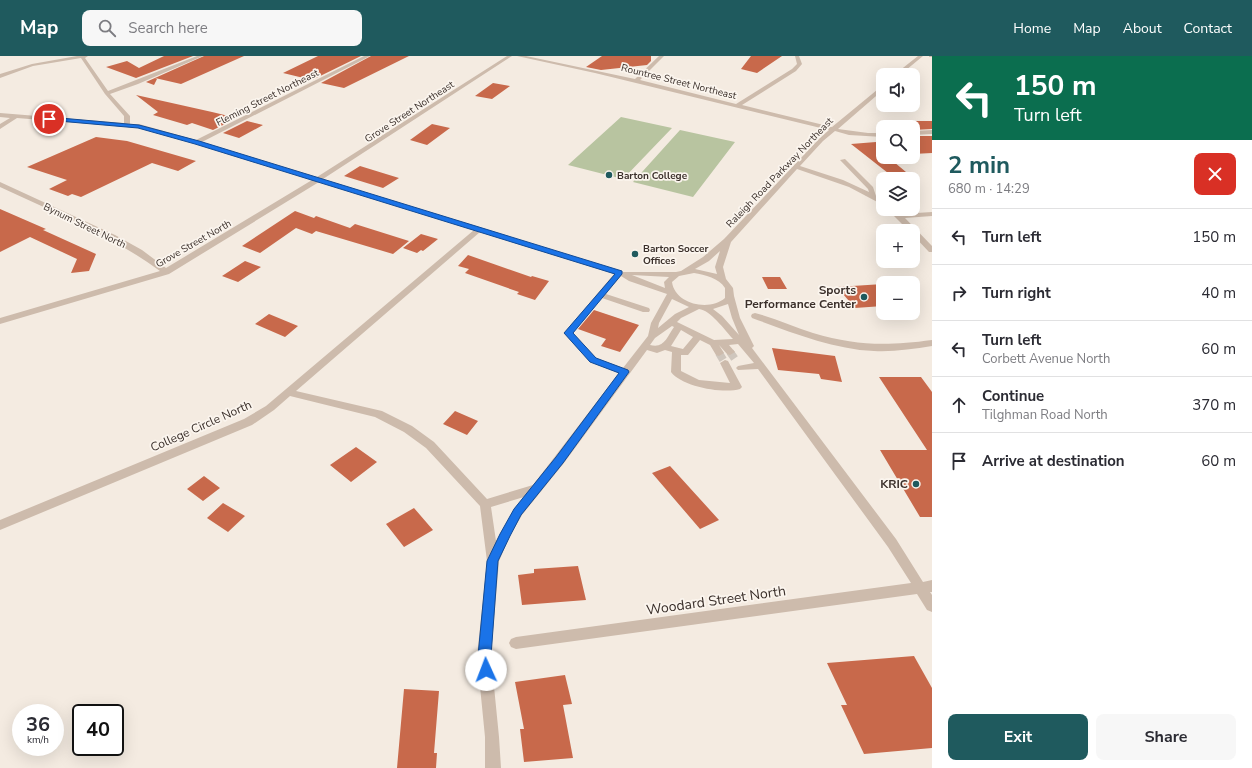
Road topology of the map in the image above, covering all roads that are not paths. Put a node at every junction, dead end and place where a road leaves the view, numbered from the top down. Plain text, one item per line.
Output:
1 (83, 56) edge
2 (202, 56) edge
3 (368, 56) edge
4 (510, 56) edge
5 (518, 56) edge
6 (662, 56) edge
7 (797, 56) edge
8 (921, 56) edge
9 (906, 68) edge
10 (0, 76) edge
11 (636, 81) junction
12 (107, 93) junction
13 (876, 93) edge
14 (737, 106) junction
15 (0, 116) edge
16 (15, 116) junction
17 (127, 125) junction
18 (0, 127) edge
19 (833, 130) junction
20 (932, 132) edge
21 (920, 133) edge
22 (876, 135) edge
23 (197, 142) junction
24 (843, 160) dead end
25 (796, 167) junction
26 (317, 180) junction
27 (2, 187) edge
28 (873, 196) junction
29 (876, 198) edge
30 (932, 214) edge
31 (920, 215) edge
32 (900, 216) edge
33 (478, 230) junction
34 (727, 241) junction
35 (932, 250) edge
36 (166, 272) junction
37 (621, 273) junction
38 (680, 273) junction
39 (722, 280) junction
40 (670, 293) junction
41 (601, 295) junction
42 (730, 297) junction
43 (702, 307) junction
44 (646, 310) dead end
45 (755, 316) dead end
46 (0, 321) edge
47 (675, 324) junction
48 (652, 336) junction
49 (698, 337) junction
50 (739, 340) junction
51 (718, 342) junction
52 (932, 343) edge
53 (645, 346) junction
54 (665, 347) junction
55 (677, 351) junction
56 (730, 352) tunnel mouth
57 (719, 353) tunnel mouth
58 (752, 354) junction
59 (761, 365) junction
60 (625, 372) junction
61 (290, 393) junction
62 (535, 489) junction
63 (485, 504) junction
64 (0, 525) edge
65 (493, 561) junction
66 (926, 587) edge
67 (932, 606) edge
68 (516, 643) dead end
69 (493, 768) edge

1 - 10 street
1 - 12 street
2 - 12 street
3 - 23 street, Fleming Street Northeast
4 - 26 street, Grove Street Northeast
5 - 11 street, Rountree Street Northeast
6 - 11 street
7 - 14 street
8 - 9 street
11 - 14 street, Rountree Street Northeast
12 - 17 street
13 - 19 street, Raleigh Road Parkway Northeast
14 - 19 street, Rountree Street Northeast
15 - 16 street
16 - 17 street
16 - 18 street
17 - 23 street
19 - 22 street, Rountree Street Northeast
19 - 25 street, Raleigh Road Parkway Northeast
20 - 21 street
23 - 26 street
24 - 28 street
25 - 28 street
25 - 34 street, Raleigh Road Parkway Northeast
26 - 33 street
26 - 36 street, Grove Street North
27 - 36 street, Bynum Street North
28 - 29 street
30 - 31 street
32 - 35 street
33 - 37 street
33 - 61 street, College Circle North
34 - 38 street, Raleigh Road Parkway Northeast
34 - 39 street, Raleigh Road Parkway Northeast
36 - 46 street, Grove Street North
37 - 38 street
37 - 40 street
37 - 41 street
38 - 39 street
38 - 40 street
39 - 42 street
40 - 43 street
40 - 48 street
41 - 44 street
41 - 60 street
42 - 43 street
42 - 58 street
43 - 47 street
43 - 50 street
45 - 52 street
47 - 48 street
47 - 49 street
47 - 54 street
48 - 53 street
49 - 51 street
49 - 55 street
50 - 51 street
50 - 58 street
51 - 56 street
51 - 57 street
53 - 54 street
53 - 60 street
54 - 55 street
55 - 59 street
58 - 59 street
59 - 66 street
60 - 62 street
61 - 63 street
61 - 64 street, College Circle North
62 - 63 street
62 - 65 street
63 - 65 street
65 - 69 street
66 - 67 street
66 - 68 street, Woodard Street North

